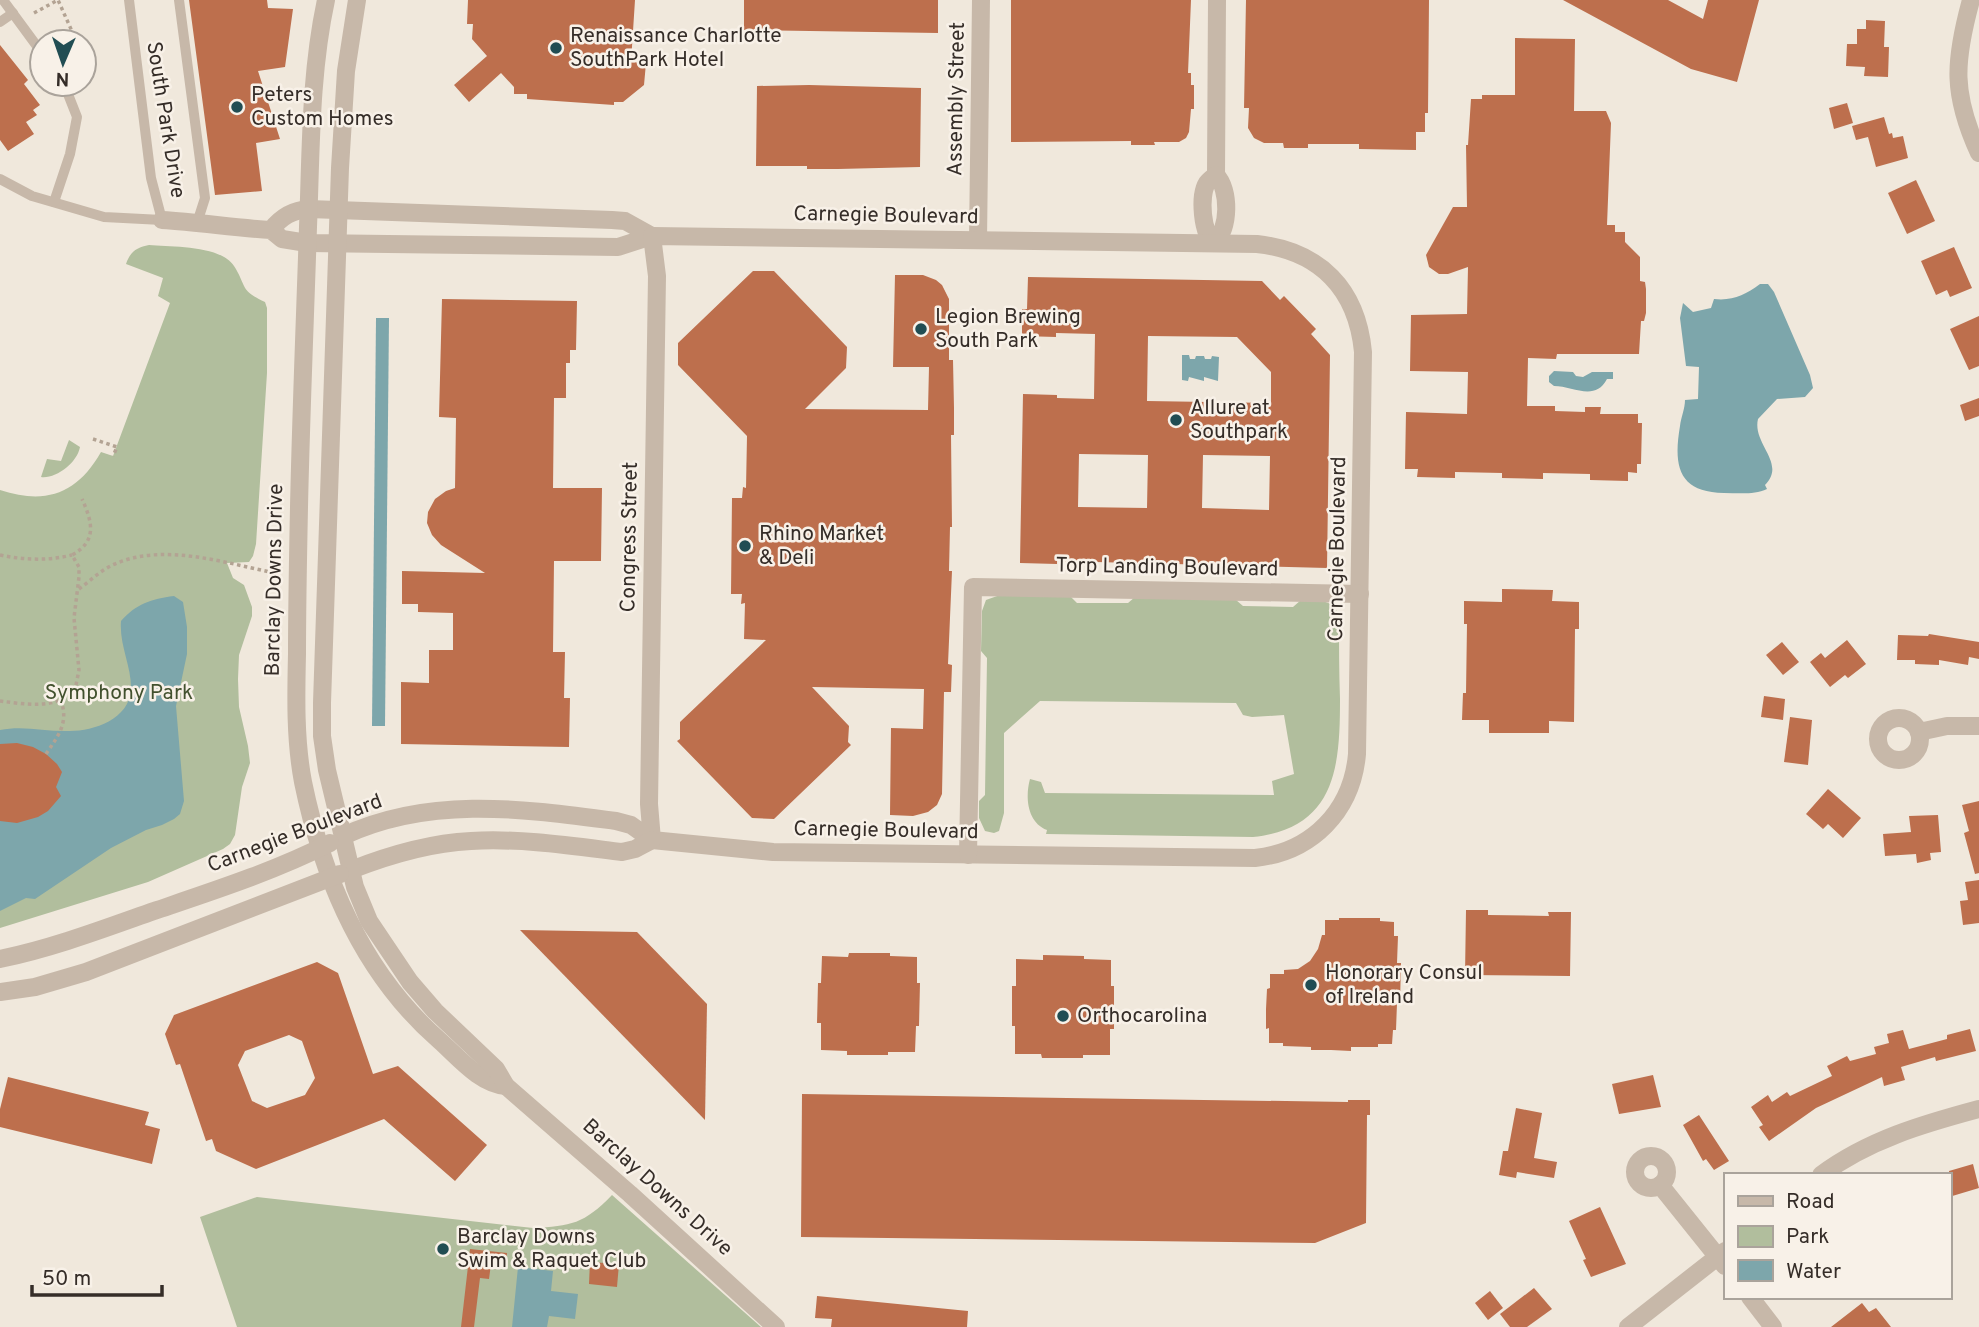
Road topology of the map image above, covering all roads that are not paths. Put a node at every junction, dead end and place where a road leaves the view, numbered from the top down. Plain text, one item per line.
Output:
1 (3, 0) edge
2 (129, 0) edge
3 (179, 0) edge
4 (326, 0) edge
5 (357, 0) edge
6 (981, 0) edge
7 (1217, 0) edge
8 (1971, 0) edge
9 (13, 13) junction
10 (0, 22) edge
11 (28, 34) edge
12 (70, 98) edge
13 (1979, 153) edge
14 (0, 179) edge
15 (54, 202) junction
16 (309, 209) junction
17 (338, 211) junction
18 (162, 220) junction
19 (197, 223) junction
20 (271, 230) junction
21 (652, 236) junction
22 (978, 240) junction
23 (307, 243) junction
24 (1214, 243) junction
25 (337, 244) junction
26 (1360, 594) junction
27 (1979, 726) edge
28 (1919, 732) dead end
29 (342, 836) junction
30 (652, 840) junction
31 (321, 847) junction
32 (968, 855) junction
33 (351, 870) junction
34 (330, 878) junction
35 (0, 959) edge
36 (0, 992) edge
37 (506, 1086) junction
38 (1979, 1108) edge
39 (1824, 1173) edge
40 (1660, 1185) dead end
41 (1723, 1258) edge
42 (1752, 1299) edge
43 (776, 1327) edge
44 (1628, 1327) edge
45 (1773, 1327) edge

1 - 9 lane
2 - 18 lane, South Park Drive
3 - 19 lane
4 - 16 street, Barclay Downs Drive
5 - 17 street, Barclay Downs Drive
6 - 22 street, Assembly Street
7 - 24 street
8 - 13 street
9 - 10 lane
9 - 11 lane
12 - 15 lane
14 - 15 lane, South Park Drive
15 - 18 lane, South Park Drive
16 - 17 street, Carnegie Boulevard
16 - 20 street, Carnegie Boulevard
16 - 23 street, Barclay Downs Drive
17 - 21 street, Carnegie Boulevard
17 - 25 street, Barclay Downs Drive
18 - 19 street, Carnegie Boulevard
19 - 20 street, Carnegie Boulevard
20 - 23 street, Carnegie Boulevard
21 - 22 street, Carnegie Boulevard
21 - 25 street, Carnegie Boulevard
21 - 30 street, Congress Street
22 - 24 street, Carnegie Boulevard
23 - 25 street, Carnegie Boulevard
23 - 31 street, Barclay Downs Drive
24 - 26 street, Carnegie Boulevard
25 - 29 street, Barclay Downs Drive
26 - 32 street, Carnegie Boulevard
26 - 32 street, Torp Landing Boulevard
27 - 28 street
29 - 30 street, Carnegie Boulevard
29 - 31 street, Carnegie Boulevard
29 - 33 street, Barclay Downs Drive
30 - 32 street, Carnegie Boulevard
30 - 33 street, Carnegie Boulevard
31 - 34 street, Barclay Downs Drive
31 - 35 street, Carnegie Boulevard
33 - 34 street, Carnegie Boulevard
33 - 37 street, Barclay Downs Drive
34 - 36 street, Carnegie Boulevard
34 - 37 street, Barclay Downs Drive
37 - 43 street, Barclay Downs Drive
38 - 39 street
40 - 41 street
41 - 44 street
42 - 45 street

